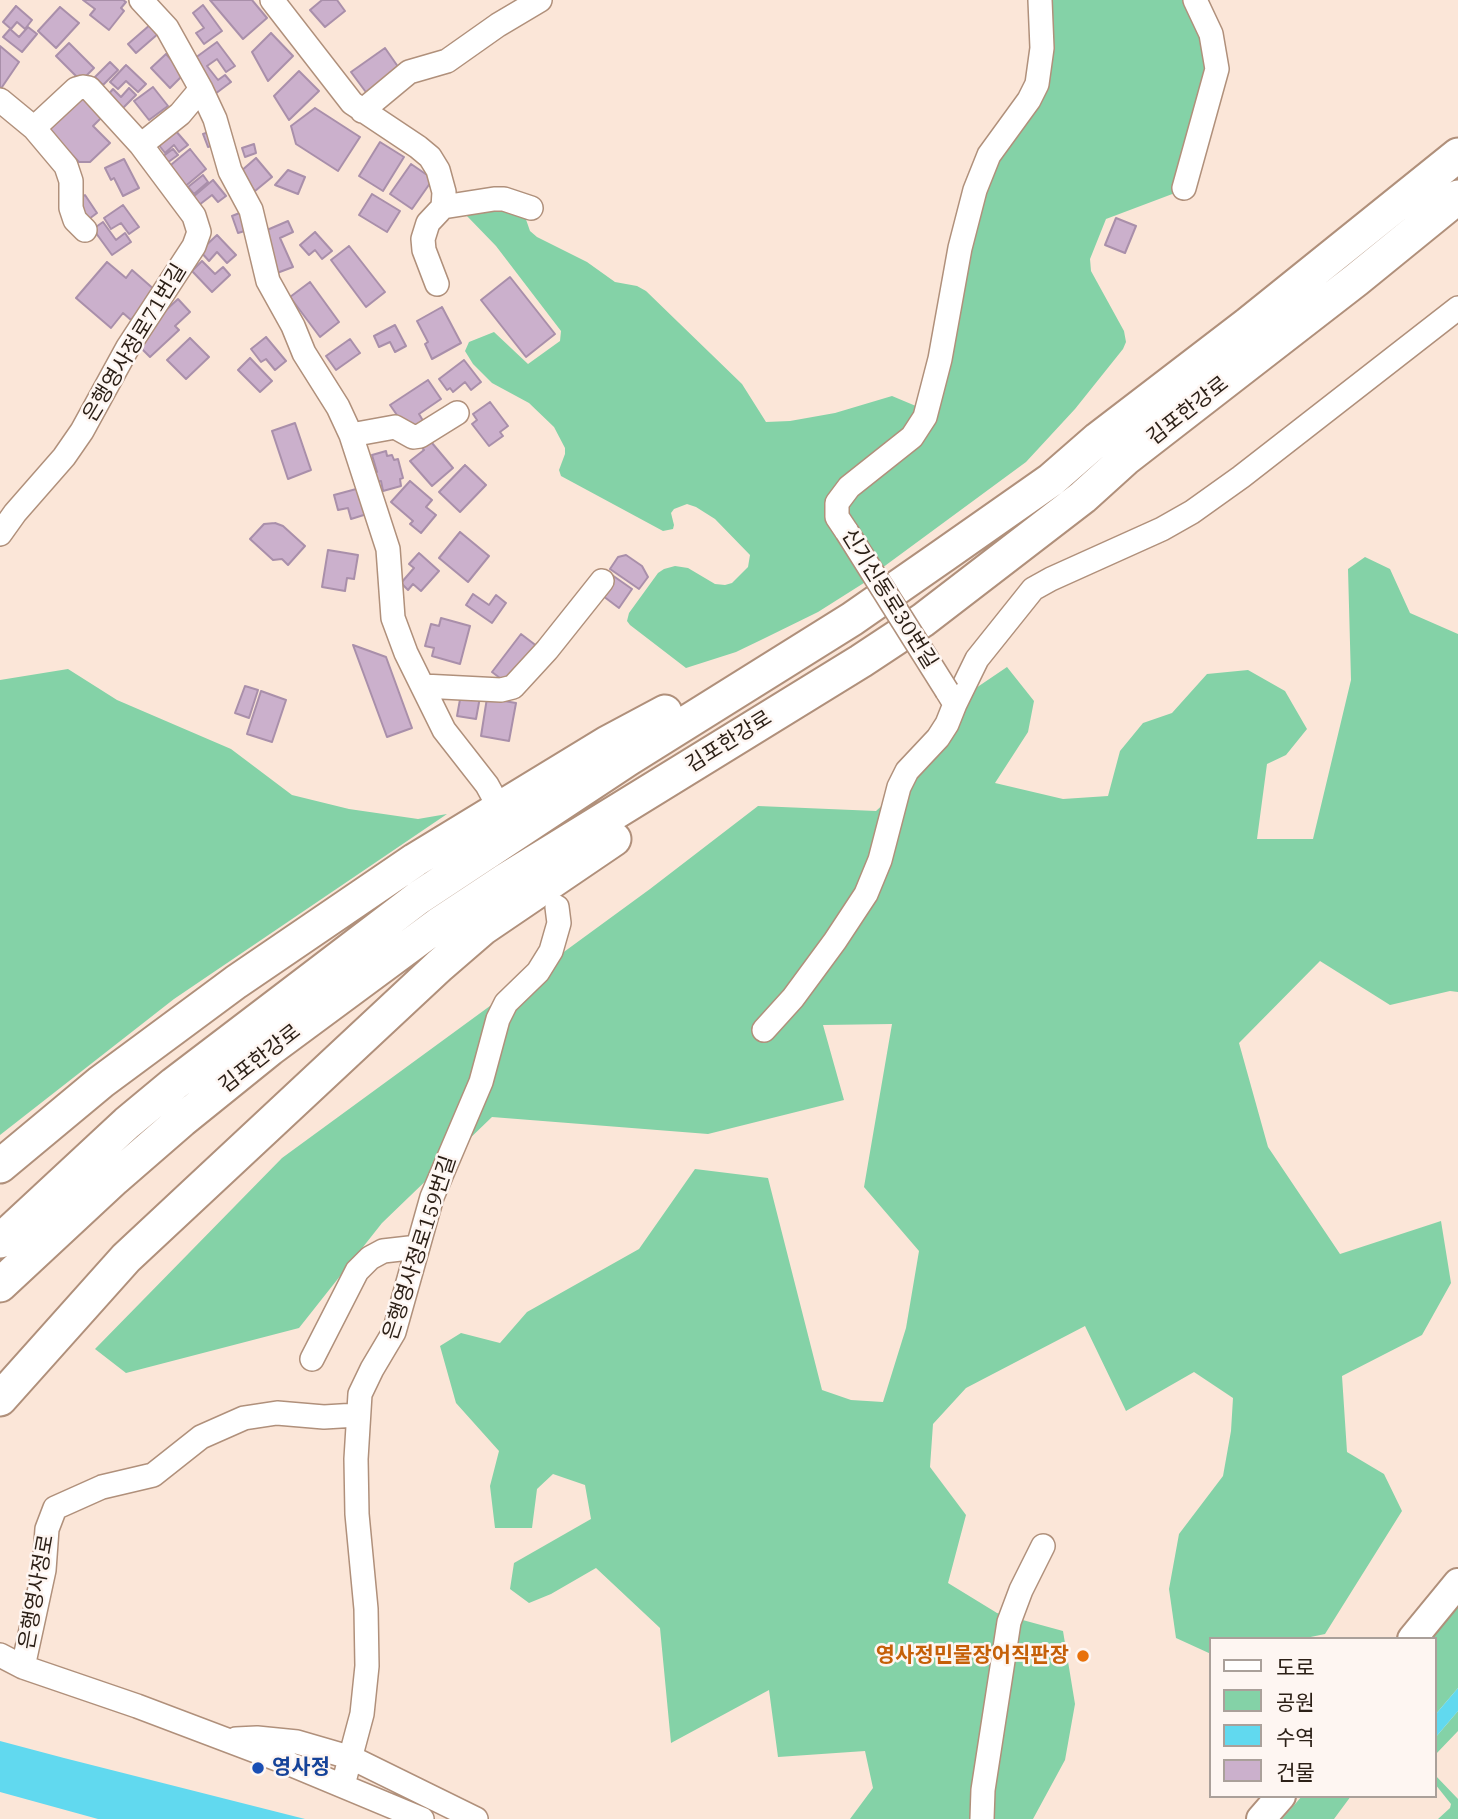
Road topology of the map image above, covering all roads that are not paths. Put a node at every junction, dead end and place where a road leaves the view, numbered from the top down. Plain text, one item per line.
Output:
1 (141, 0) edge
2 (272, 0) edge
3 (540, 0) edge
4 (1040, 0) edge
5 (1195, 0) edge
6 (201, 89) junction
7 (0, 100) edge
8 (362, 111) junction
9 (34, 128) junction
10 (141, 145) junction
11 (1458, 156) edge
12 (1184, 188) dead end
13 (1458, 197) edge
14 (443, 207) junction
15 (531, 208) dead end
16 (85, 230) dead end
17 (437, 284) dead end
18 (1458, 308) edge
19 (457, 413) dead end
20 (351, 435) junction
21 (0, 534) edge
22 (601, 581) dead end
23 (852, 619) junction
24 (422, 686) junction
25 (951, 698) junction
26 (755, 727) junction
27 (493, 796) dead end
28 (557, 907) dead end
29 (764, 1030) dead end
30 (0, 1166) edge
31 (0, 1241) edge
32 (418, 1247) junction
33 (0, 1285) edge
34 (312, 1359) dead end
35 (0, 1399) edge
36 (357, 1415) junction
37 (1043, 1546) dead end
38 (1458, 1583) edge
39 (1414, 1637) edge
40 (0, 1655) edge
41 (11, 1666) edge
42 (226, 1740) junction
43 (352, 1758) junction
44 (343, 1785) junction
45 (1279, 1798) edge
46 (422, 1819) edge
47 (476, 1819) edge
48 (982, 1819) edge
49 (1261, 1819) edge

1 - 6 street
2 - 8 street
3 - 8 street
4 - 25 street, 신기신동로30번길, bridge
5 - 12 street
6 - 10 street
6 - 20 street
7 - 9 street
8 - 14 street
9 - 10 street, 은행영사정로71번길
9 - 16 street
10 - 21 street, 은행영사정로71번길
11 - 23 highway, 김포한강로
13 - 26 highway, 김포한강로
14 - 15 street
14 - 17 street
18 - 25 street
19 - 20 street
20 - 24 street
22 - 24 street
23 - 30 highway
23 - 31 highway, 김포한강로
24 - 27 street
25 - 29 street
26 - 33 highway, 김포한강로
26 - 35 highway
28 - 32 street, 은행영사정로159번길
32 - 34 street
32 - 36 street, 은행영사정로159번길
36 - 41 street, 은행영사정로
36 - 43 street, 은행영사정로159번길
37 - 48 street
38 - 39 main road
40 - 41 street, 은행영사정로
41 - 42 street, 은행영사정로
42 - 43 street
42 - 44 street, 은행영사정로
43 - 44 street, 은행영사정로159번길
43 - 47 street
44 - 46 street, 은행영사정로
45 - 49 main road

